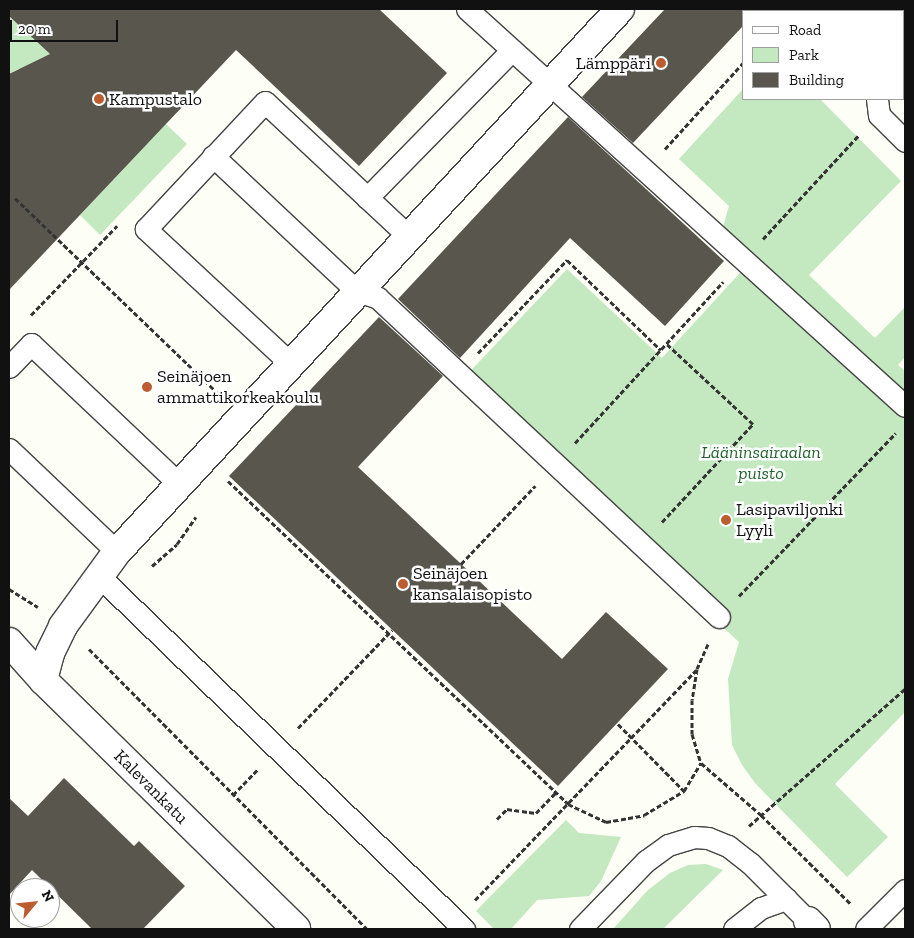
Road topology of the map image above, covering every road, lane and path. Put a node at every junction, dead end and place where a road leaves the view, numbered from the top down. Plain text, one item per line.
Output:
1 (467, 9) edge
2 (620, 9) edge
3 (512, 50) junction
4 (742, 64) edge
5 (551, 83) junction
6 (878, 107) edge
7 (905, 141) edge
8 (213, 156) junction
9 (647, 170) junction
10 (16, 198) dead end
11 (367, 198) junction
12 (408, 236) junction
13 (744, 259) junction
14 (357, 291) junction
15 (667, 344) junction
16 (661, 350) junction
17 (290, 364) junction
18 (9, 367) edge
19 (458, 373) junction
20 (905, 406) edge
21 (242, 416) junction
22 (898, 431) dead end
23 (9, 449) edge
24 (555, 464) junction
25 (224, 478) dead end
26 (179, 484) junction
27 (642, 544) junction
28 (117, 552) junction
29 (461, 564) dead end
30 (99, 576) junction
31 (9, 589) edge
32 (719, 617) junction
33 (63, 626) junction
34 (392, 630) dead end
35 (388, 634) junction
36 (9, 642) edge
37 (697, 670) junction
38 (43, 680) junction
39 (905, 689) edge
40 (618, 724) dead end
41 (631, 738) junction
42 (278, 749) junction
43 (701, 763) junction
44 (684, 791) junction
45 (555, 793) junction
46 (233, 795) junction
47 (568, 804) junction
48 (761, 815) junction
49 (497, 819) dead end
50 (905, 890) edge
51 (786, 899) junction
52 (460, 925) edge
53 (812, 925) edge
54 (741, 927) edge
55 (869, 927) edge
56 (296, 929) edge
57 (367, 929) edge
58 (580, 929) edge

1 - 3 lane
2 - 5 street
3 - 5 lane
3 - 11 lane
4 - 9 path
5 - 9 lane
5 - 12 street
6 - 7 lane
6 - 13 path
8 - 11 lane
8 - 14 lane
8 - 17 lane
9 - 13 lane
10 - 21 path
11 - 12 lane
12 - 14 street
13 - 15 path
13 - 20 lane
14 - 17 street
14 - 19 lane
15 - 16 path
15 - 27 path
16 - 19 path
16 - 24 path
17 - 21 street
18 - 26 lane
19 - 24 lane
21 - 26 street
22 - 32 path
23 - 28 lane
24 - 27 lane
24 - 29 path
25 - 35 path
26 - 28 street
27 - 32 lane
28 - 30 street
30 - 33 street
30 - 42 lane
31 - 33 path
32 - 37 path
33 - 38 street
33 - 46 path
34 - 35 path
35 - 42 path
35 - 45 path
36 - 38 street, Kalevankatu
37 - 41 path
37 - 43 path
38 - 56 street, Kalevankatu
39 - 48 path
40 - 41 path
41 - 44 path
41 - 47 path
42 - 46 path
42 - 52 lane
43 - 44 path
43 - 48 path
44 - 47 path
45 - 47 path
45 - 49 path
46 - 57 path
47 - 52 path
48 - 55 path
50 - 55 lane
51 - 53 lane
51 - 54 lane
51 - 58 lane

